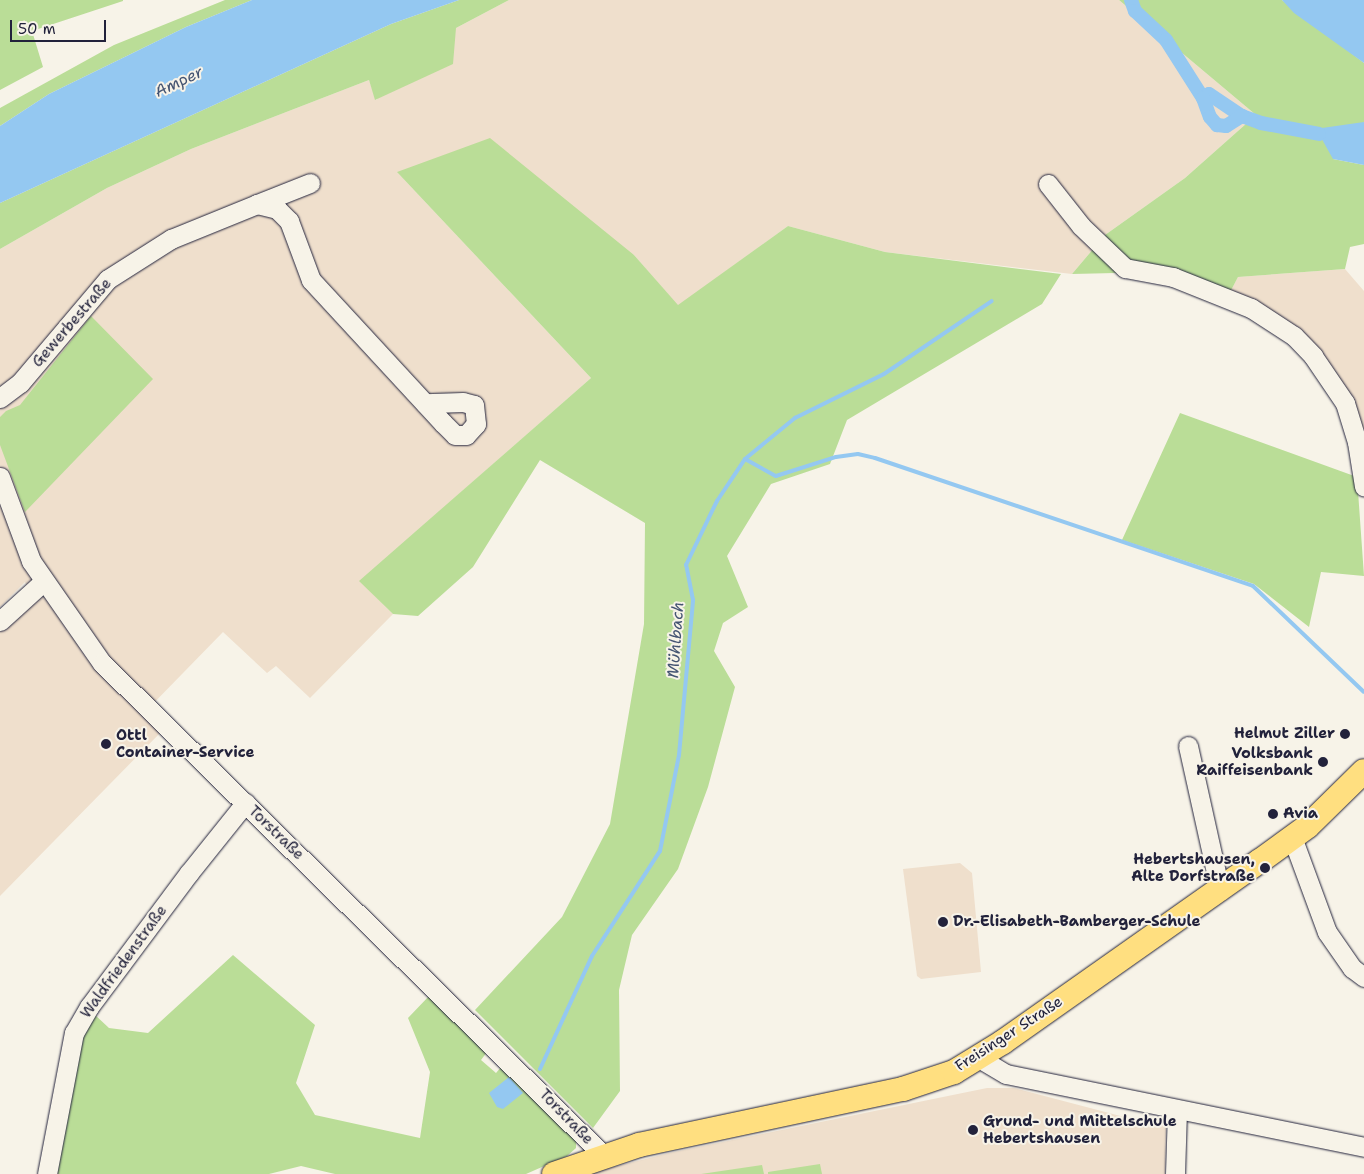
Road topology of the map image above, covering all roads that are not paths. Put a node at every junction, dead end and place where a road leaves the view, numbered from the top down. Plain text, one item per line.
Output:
1 (310, 183) dead end
2 (1048, 184) dead end
3 (257, 204) junction
4 (0, 398) edge
5 (425, 403) dead end
6 (1361, 441) edge
7 (0, 476) edge
8 (1364, 486) edge
9 (43, 582) junction
10 (0, 621) edge
11 (1188, 746) dead end
12 (1364, 771) edge
13 (245, 803) junction
14 (1292, 837) junction
15 (1220, 890) junction
16 (1364, 978) edge
17 (978, 1058) junction
18 (1177, 1110) junction
19 (1364, 1147) edge
20 (603, 1155) junction
21 (47, 1174) edge
22 (554, 1174) edge
23 (1175, 1174) edge

1 - 3 street, Gewerbestraße
2 - 6 street
3 - 4 street, Gewerbestraße
3 - 5 street
6 - 8 street
7 - 9 street, Torstraße
9 - 10 street
9 - 13 street, Torstraße
11 - 15 street
12 - 14 main road, Freisinger Straße
13 - 20 street, Torstraße
13 - 21 street, Waldfriedenstraße
14 - 15 main road, Freisinger Straße
14 - 16 street
15 - 17 main road, Freisinger Straße
17 - 18 street
17 - 20 main road, Freisinger Straße
18 - 19 street
18 - 23 street
20 - 22 main road, Freisinger Straße

